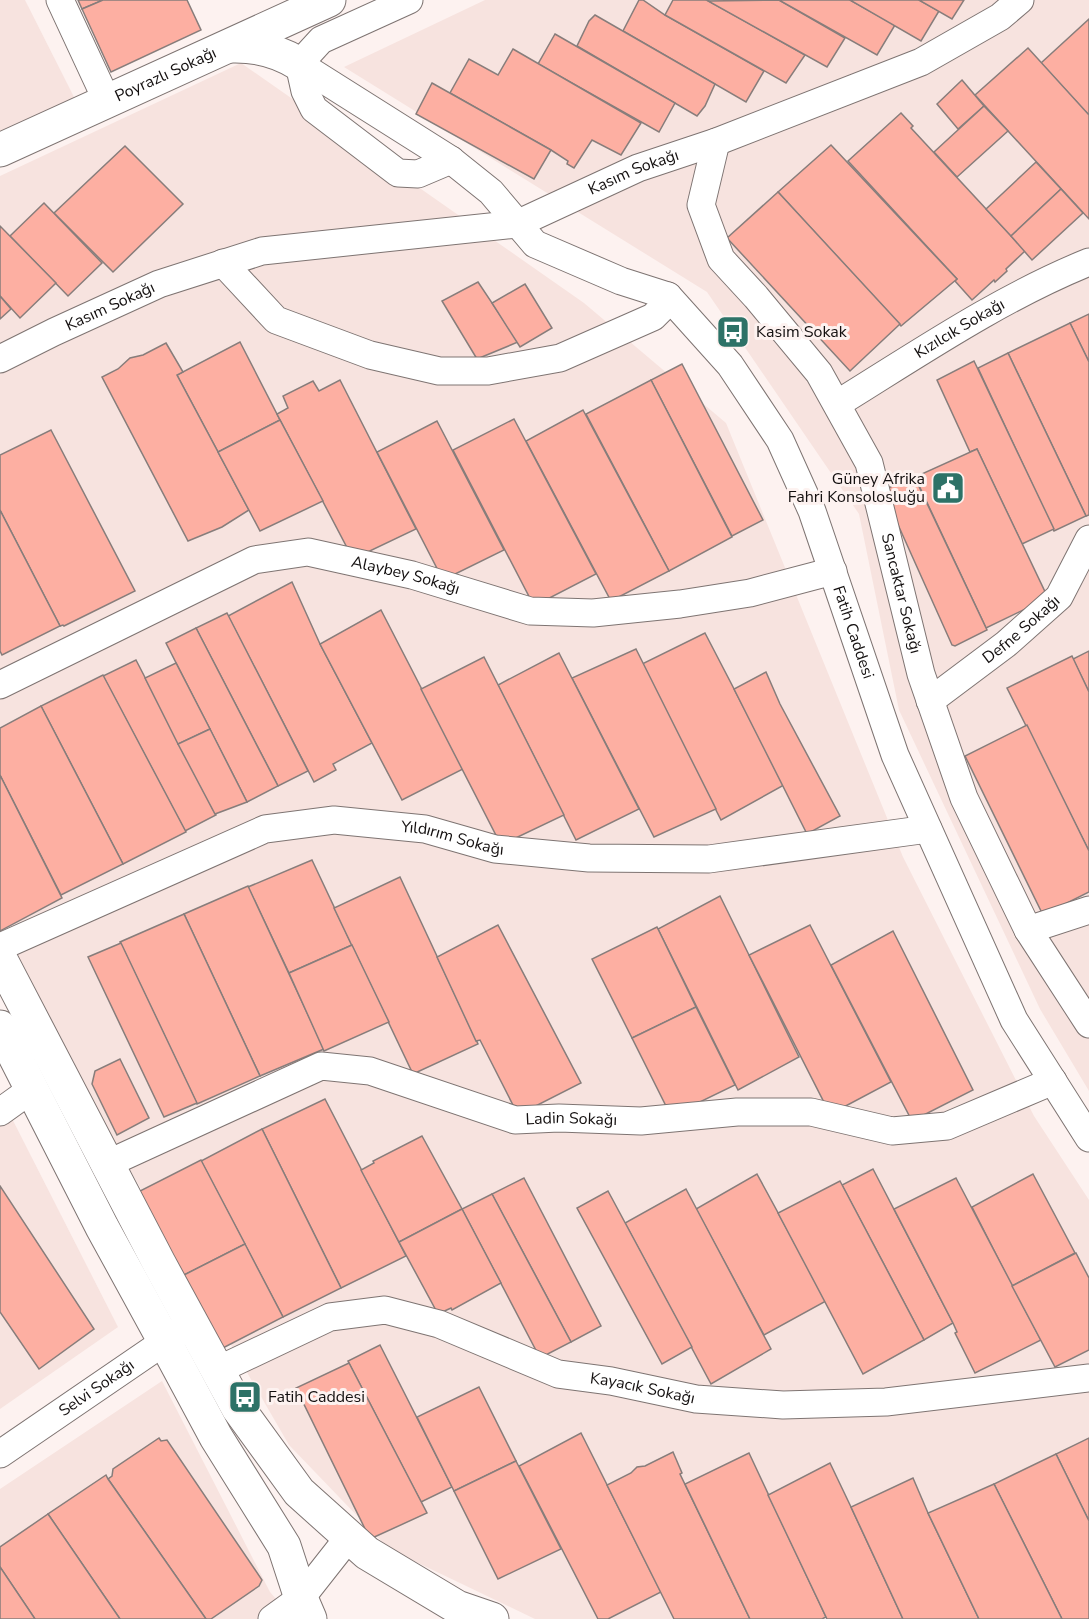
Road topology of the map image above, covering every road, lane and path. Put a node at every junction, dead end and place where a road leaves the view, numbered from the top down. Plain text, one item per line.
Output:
1 (60, 0) edge
2 (409, 0) edge
3 (1020, 0) edge
4 (321, 4) edge
5 (230, 46) junction
6 (299, 64) junction
7 (107, 101) junction
8 (716, 142) junction
9 (0, 150) edge
10 (451, 160) junction
11 (517, 224) junction
12 (1089, 262) edge
13 (223, 264) junction
14 (668, 296) junction
15 (0, 360) edge
16 (837, 404) junction
17 (1089, 539) edge
18 (833, 571) junction
19 (0, 686) edge
20 (930, 700) junction
21 (928, 829) junction
22 (1089, 910) edge
23 (1028, 930) junction
24 (0, 947) edge
25 (0, 958) edge
26 (1089, 1024) edge
27 (0, 1027) edge
28 (1053, 1081) junction
29 (32, 1089) junction
30 (0, 1112) edge
31 (1089, 1138) edge
32 (106, 1164) junction
33 (192, 1323) junction
34 (165, 1342) junction
35 (218, 1370) junction
36 (1089, 1378) edge
37 (0, 1454) edge
38 (349, 1537) junction
39 (306, 1609) edge
40 (272, 1619) edge
41 (492, 1619) edge

1 - 7 street
2 - 6 street
3 - 8 street, Kasım Sokağı
4 - 5 main road, Poyrazlı Sokağı
4 - 6 main road
5 - 6 main road
5 - 7 main road, Poyrazlı Sokağı
6 - 10 street, Fatih Caddesi
6 - 10 street
7 - 9 main road, Poyrazlı Sokağı
8 - 11 street, Kasım Sokağı
8 - 16 street, Sancaktar Sokağı
10 - 11 street, Fatih Caddesi
11 - 13 street, Kasım Sokağı
11 - 14 street, Fatih Caddesi
12 - 16 street, Kızılcık Sokağı
13 - 14 street
13 - 15 street, Kasım Sokağı
14 - 18 street, Fatih Caddesi
16 - 20 street, Sancaktar Sokağı
17 - 20 street, Defne Sokağı
18 - 19 street, Alaybey Sokağı
18 - 21 street, Fatih Caddesi
20 - 23 street, Sancaktar Sokağı
21 - 24 street, Yıldırım Sokağı
21 - 28 street, Fatih Caddesi
22 - 23 street
23 - 26 street, Sancaktar Sokağı
25 - 32 main road
27 - 29 main road
28 - 31 street, Fatih Caddesi
28 - 32 street, Ladin Sokağı
29 - 30 street
29 - 34 main road
32 - 33 main road
33 - 34 street, Selvi Sokağı
33 - 35 main road
34 - 37 street, Selvi Sokağı
34 - 39 main road
35 - 36 street, Kayacık Sokağı
35 - 38 main road
38 - 39 street
38 - 41 main road
39 - 40 street

